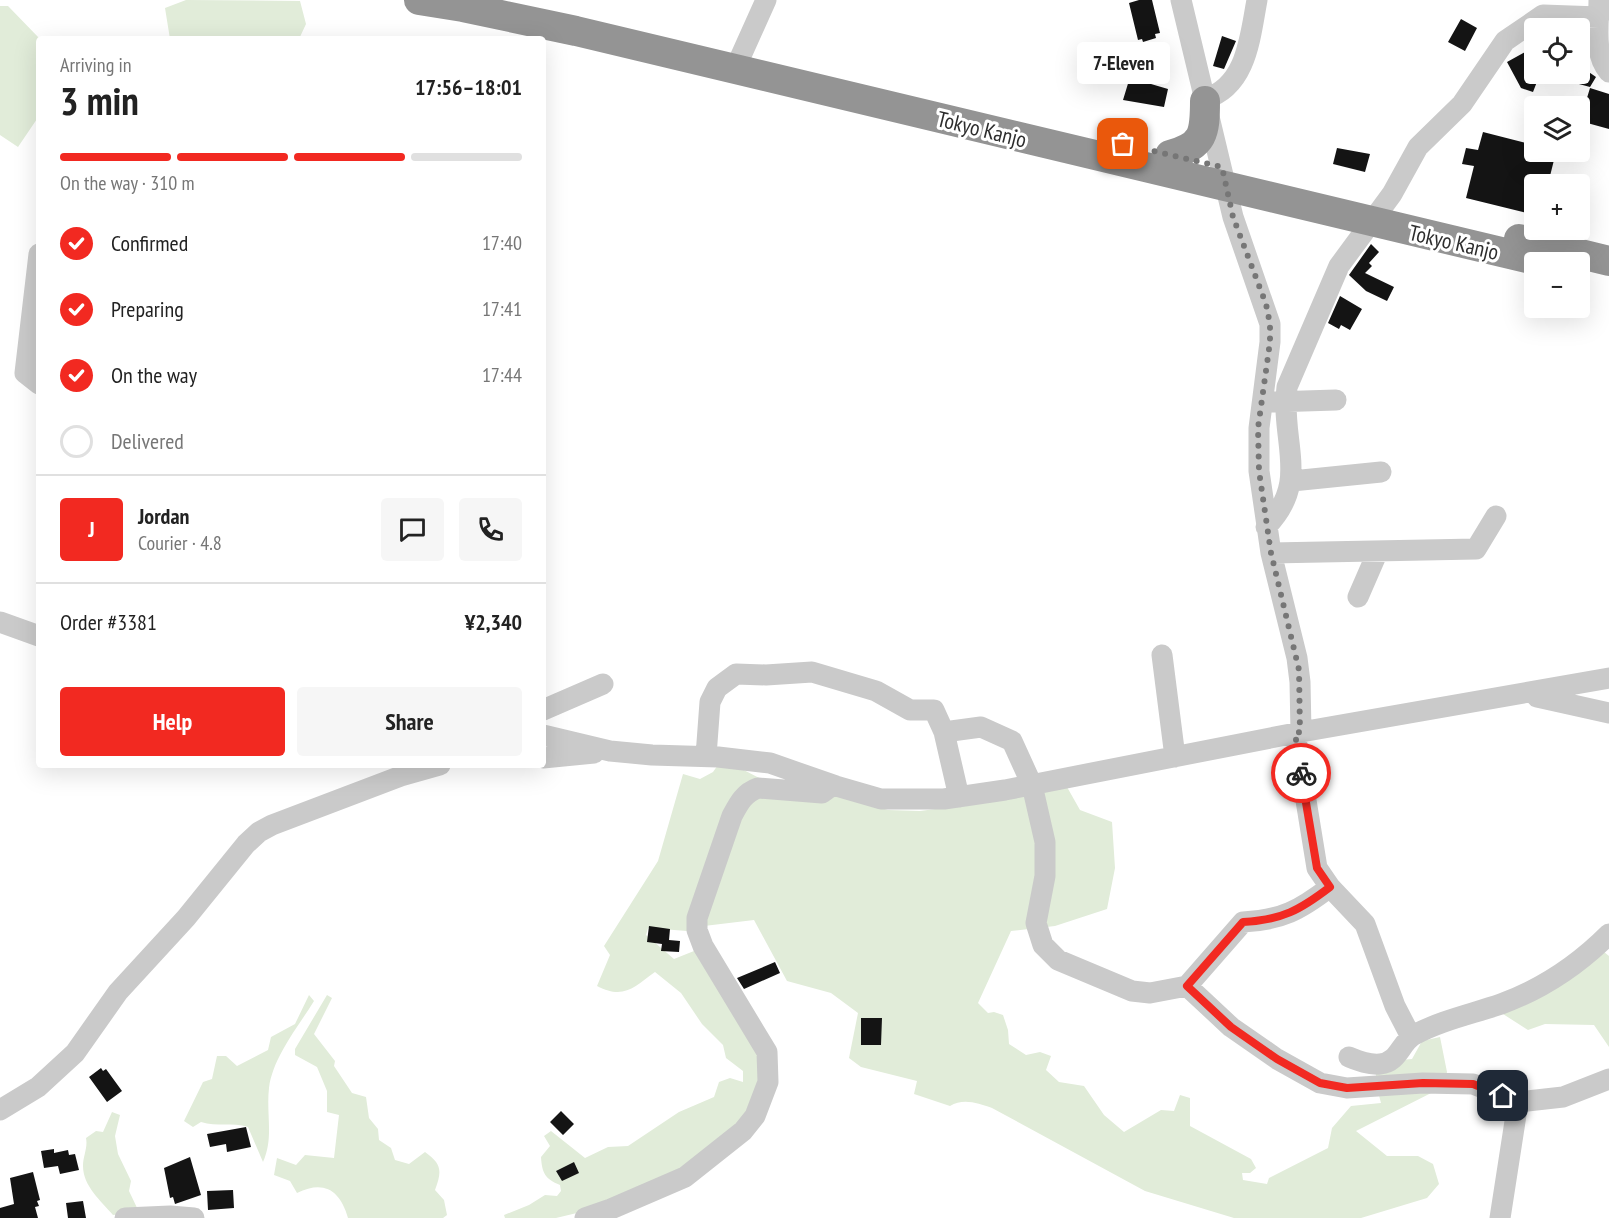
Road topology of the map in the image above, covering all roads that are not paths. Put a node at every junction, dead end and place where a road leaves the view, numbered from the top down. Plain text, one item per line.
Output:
1 (419, 0) edge
2 (519, 0) edge
3 (766, 0) edge
4 (1181, 0) edge
5 (1257, 0) edge
6 (1549, 8) edge
7 (1599, 9) edge
8 (739, 60) junction
9 (1609, 72) edge
10 (1205, 100) junction
11 (1170, 155) junction
12 (1225, 178) junction
13 (1377, 214) junction
14 (1524, 257) edge
15 (1609, 261) edge
16 (1590, 274) edge
17 (1609, 279) edge
18 (36, 281) edge
19 (36, 381) edge
20 (1336, 400) dead end
21 (1285, 402) junction
22 (1262, 403) junction
23 (1381, 472) dead end
24 (1292, 481) junction
25 (1496, 516) dead end
26 (1266, 527) junction
27 (1378, 551) junction
28 (1271, 553) junction
29 (1358, 597) dead end
30 (0, 622) edge
31 (36, 635) edge
32 (1162, 655) dead end
33 (1609, 678) edge
34 (603, 684) dead end
35 (1521, 694) junction
36 (546, 709) edge
37 (1609, 713) edge
38 (944, 732) junction
39 (1298, 732) junction
40 (546, 736) edge
41 (610, 751) junction
42 (706, 756) junction
43 (1175, 757) junction
44 (546, 758) edge
45 (429, 768) edge
46 (833, 785) junction
47 (1032, 785) junction
48 (959, 797) junction
49 (1330, 887) junction
50 (1609, 934) edge
51 (1187, 986) junction
52 (1411, 1037) junction
53 (1349, 1057) dead end
54 (1609, 1079) edge
55 (1518, 1102) junction
56 (0, 1110) edge
57 (125, 1218) edge
58 (194, 1218) edge
59 (585, 1218) edge
60 (1500, 1218) edge

1 - 8 highway, Tokyo Kanjo
2 - 8 highway, Tokyo Kanjo
3 - 8 street
4 - 10 street
5 - 10 street
6 - 7 street
6 - 13 street
7 - 9 street
8 - 11 highway, Tokyo Kanjo
8 - 12 highway, Tokyo Kanjo
10 - 11 highway
10 - 12 street
11 - 12 highway, Tokyo Kanjo
12 - 13 highway, Tokyo Kanjo
12 - 22 street
13 - 14 highway, Tokyo Kanjo
13 - 15 highway, Tokyo Kanjo
13 - 21 street
16 - 17 highway
18 - 19 street
20 - 21 street
21 - 22 street
21 - 24 street
22 - 26 street
23 - 24 street
24 - 26 street
25 - 27 street
26 - 28 street
27 - 28 street
27 - 29 street
28 - 39 street
30 - 31 street
32 - 43 street
33 - 35 street
34 - 36 street
35 - 37 street
35 - 39 street
38 - 42 street
38 - 47 street
38 - 48 street
39 - 43 street
39 - 49 street
40 - 41 street
41 - 42 street
41 - 44 street
42 - 46 street
43 - 47 street
45 - 56 street
46 - 48 street
46 - 59 street
47 - 48 street
47 - 51 street
49 - 51 street
49 - 52 street
50 - 52 street
51 - 55 street
52 - 53 street
54 - 55 street
55 - 60 street
57 - 58 street

